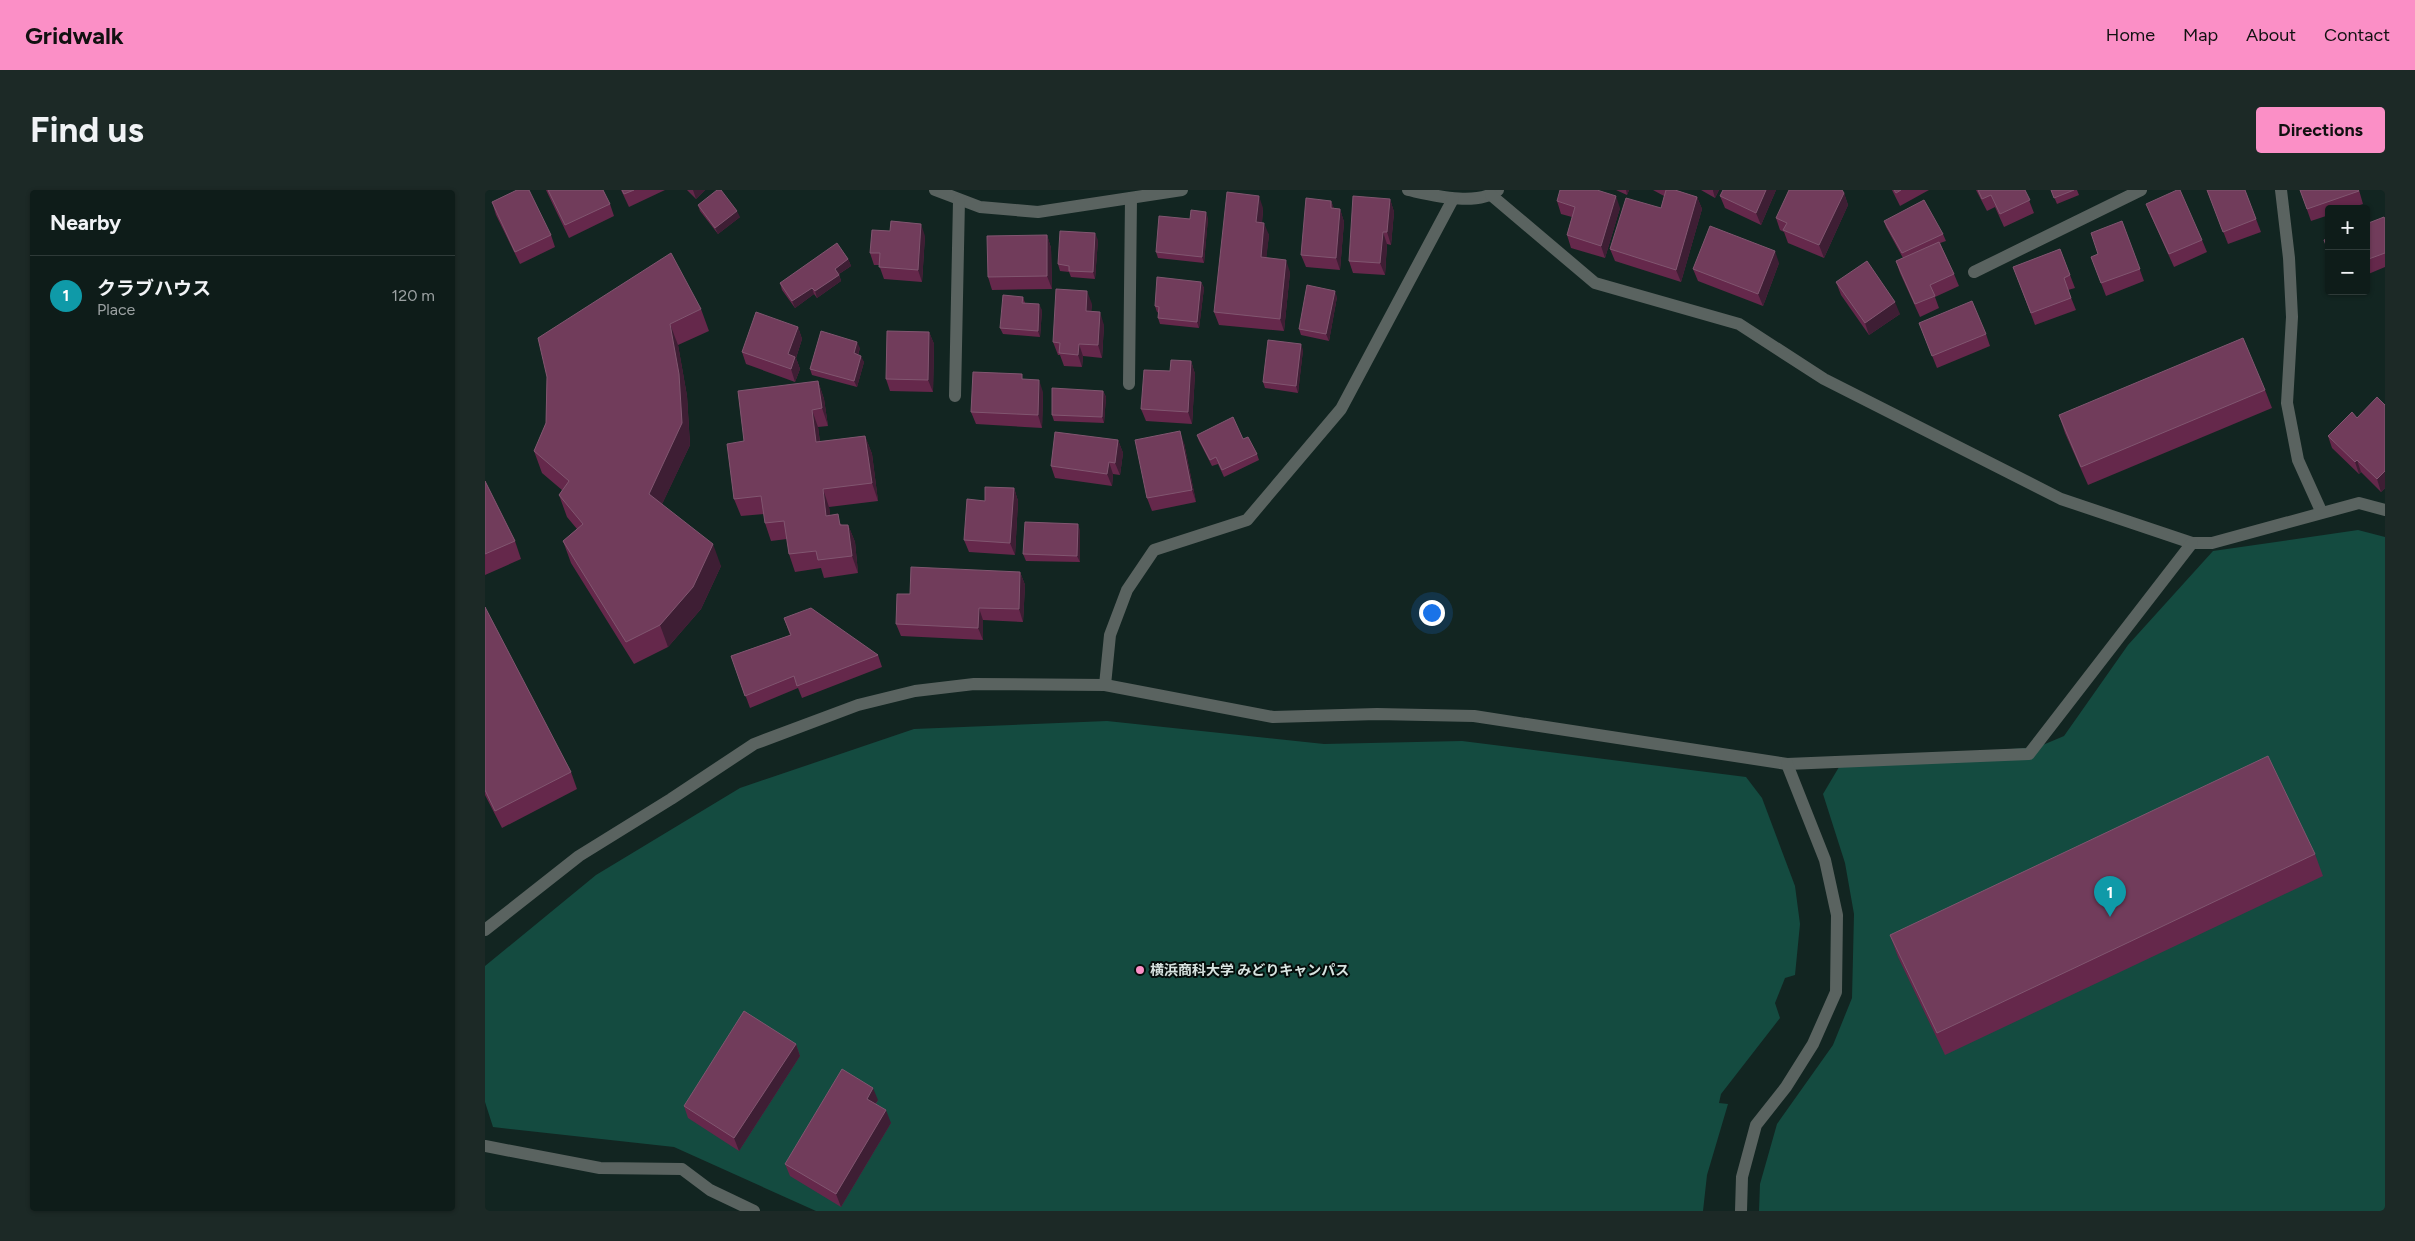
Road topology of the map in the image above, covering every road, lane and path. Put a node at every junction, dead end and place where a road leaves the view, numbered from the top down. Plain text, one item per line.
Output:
1 (935, 190) edge
2 (1182, 190) edge
3 (1408, 190) edge
4 (2141, 190) edge
5 (2281, 190) edge
6 (1495, 193) edge
7 (1131, 198) junction
8 (1453, 199) junction
9 (959, 200) junction
10 (1974, 272) dead end
11 (1129, 384) dead end
12 (955, 396) dead end
13 (2385, 510) edge
14 (2321, 511) junction
15 (2192, 543) junction
16 (1105, 685) junction
17 (1787, 764) junction
18 (485, 930) edge
19 (485, 1146) edge
20 (754, 1211) edge
21 (1741, 1211) edge

1 - 9 street
2 - 7 street
3 - 8 street
4 - 10 street
5 - 14 street
6 - 8 street
6 - 15 street
7 - 9 street
7 - 11 street
8 - 16 street
9 - 12 street
13 - 14 street
14 - 15 street
15 - 17 street
16 - 17 street
16 - 18 street
17 - 21 street
19 - 20 street

